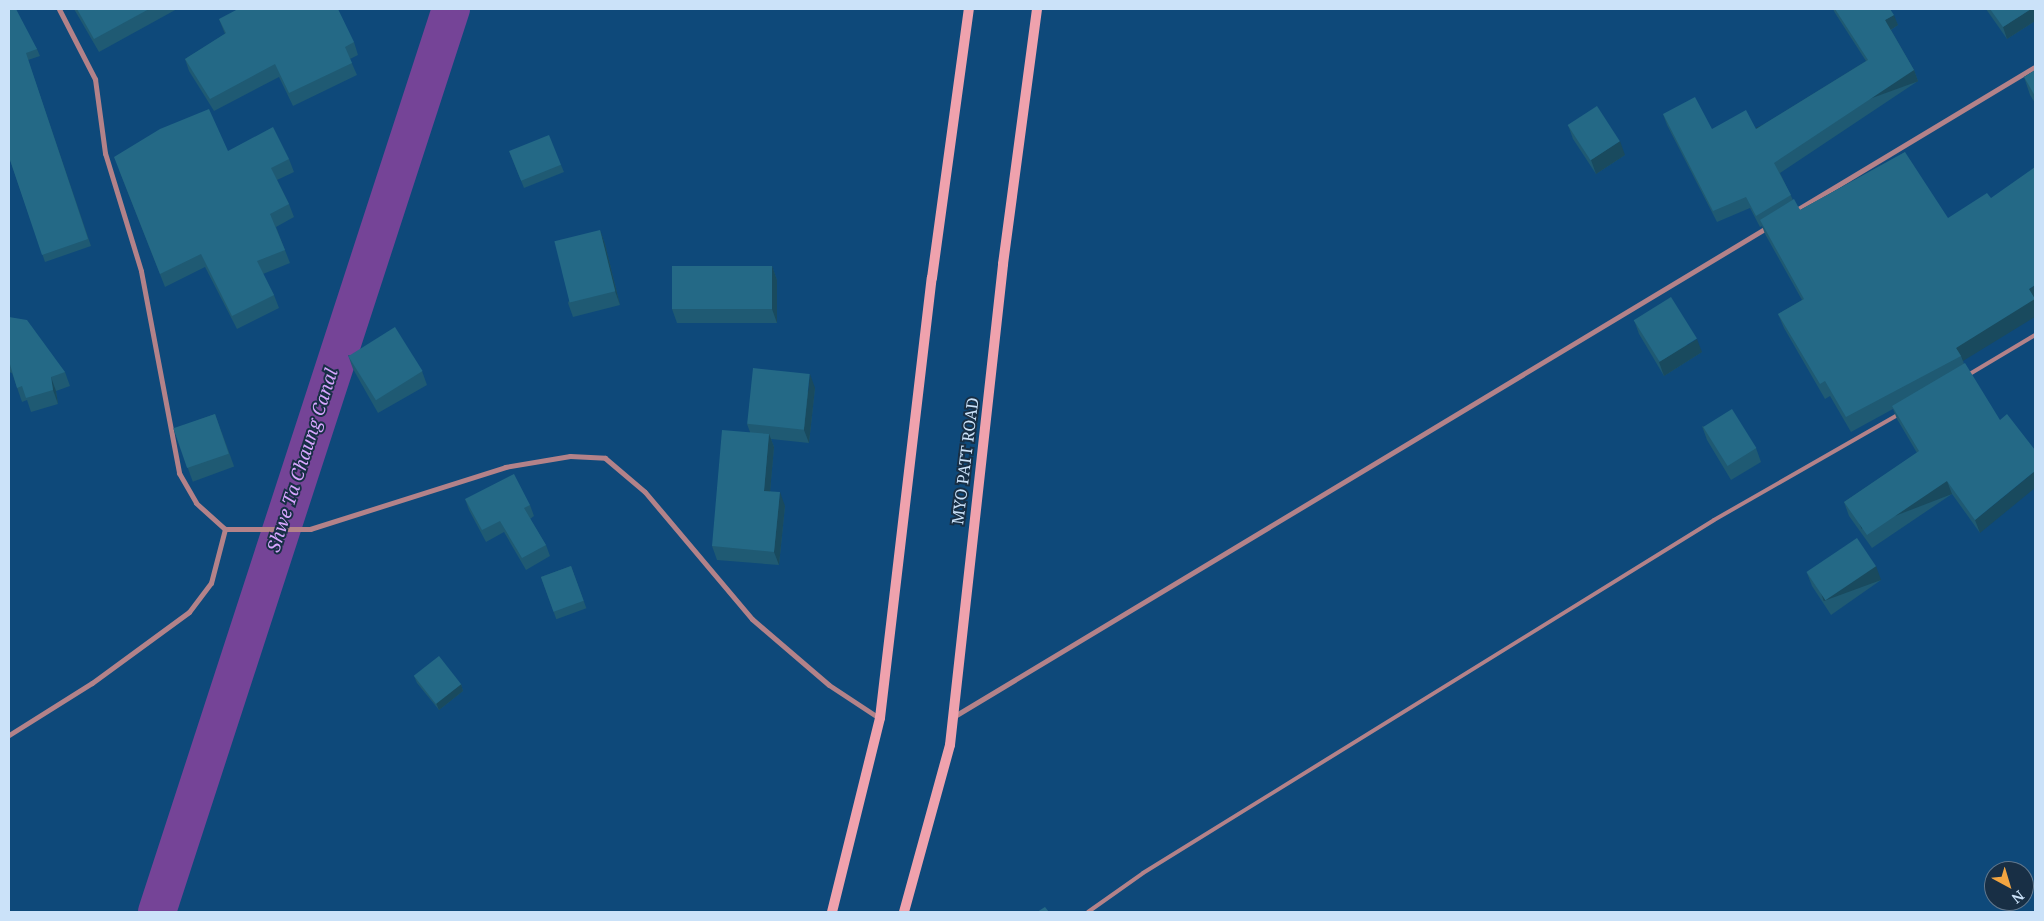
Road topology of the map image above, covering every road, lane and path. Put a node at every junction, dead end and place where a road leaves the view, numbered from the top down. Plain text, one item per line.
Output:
1 (59, 9) edge
2 (969, 9) edge
3 (1038, 9) edge
4 (2035, 67) edge
5 (1788, 216) edge
6 (1779, 221) edge
7 (2035, 335) edge
8 (1958, 381) edge
9 (1908, 410) edge
10 (225, 529) junction
11 (880, 718) junction
12 (950, 718) junction
13 (9, 735) edge
14 (832, 912) edge
15 (904, 912) edge
16 (1088, 912) edge

1 - 10 street
2 - 11 main road
3 - 12 main road, MYO PATT ROAD
4 - 5 street
6 - 12 street
7 - 8 lane
9 - 16 lane
10 - 11 street
10 - 13 street
11 - 14 main road
12 - 15 main road, MYO PATT ROAD

